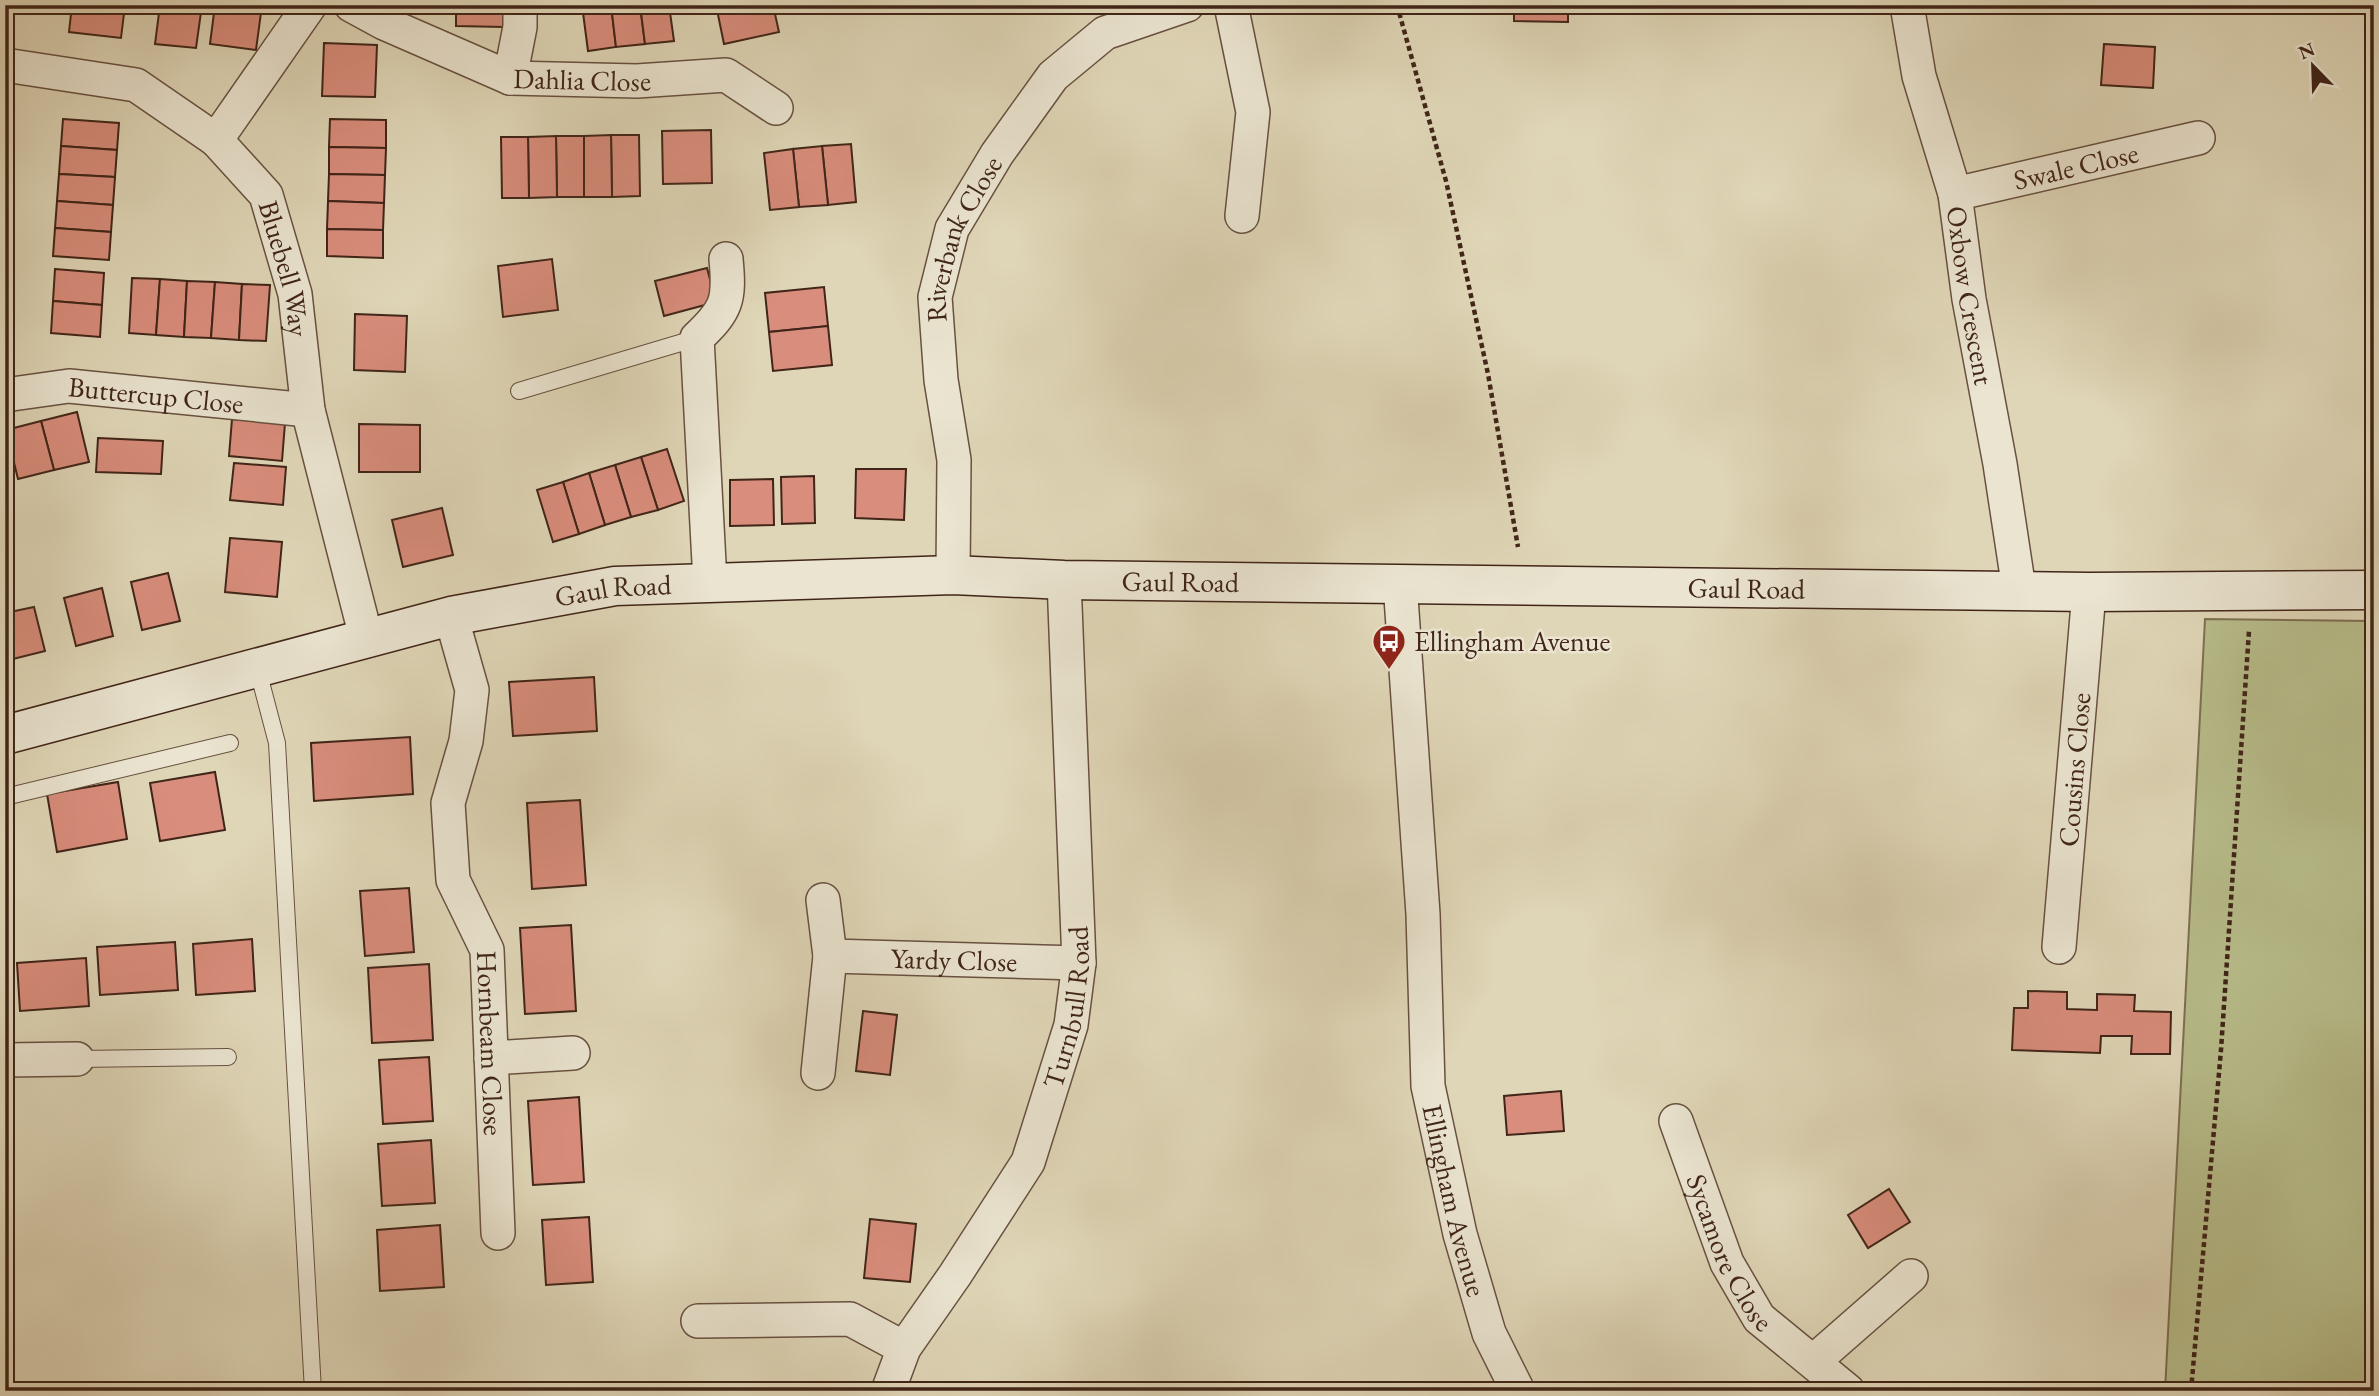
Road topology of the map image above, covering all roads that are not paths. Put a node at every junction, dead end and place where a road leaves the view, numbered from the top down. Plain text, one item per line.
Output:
1 (310, 5) edge
2 (351, 5) edge
3 (520, 5) edge
4 (1186, 5) edge
5 (1231, 5) edge
6 (1907, 5) edge
7 (5, 65) edge
8 (510, 78) junction
9 (776, 108) dead end
10 (2198, 138) dead end
11 (216, 140) junction
12 (1955, 194) junction
13 (1242, 216) dead end
14 (726, 259) dead end
15 (697, 338) junction
16 (519, 391) dead end
17 (5, 395) edge
18 (308, 410) junction
19 (953, 575) junction
20 (1064, 580) junction
21 (710, 582) junction
22 (1400, 583) junction
23 (2019, 589) junction
24 (2374, 590) edge
25 (2089, 592) junction
26 (451, 616) junction
27 (366, 637) junction
28 (257, 667) junction
29 (5, 735) edge
30 (230, 743) dead end
31 (5, 797) edge
32 (823, 900) dead end
33 (2059, 947) dead end
34 (830, 956) junction
35 (1079, 963) junction
36 (573, 1053) dead end
37 (228, 1057) dead end
38 (491, 1058) junction
39 (77, 1059) joint
40 (5, 1060) edge
41 (818, 1073) dead end
42 (1676, 1121) dead end
43 (498, 1233) dead end
44 (1911, 1276) dead end
45 (698, 1321) dead end
46 (904, 1348) junction
47 (1814, 1361) junction
48 (313, 1391) edge
49 (888, 1391) edge
50 (1518, 1391) edge
51 (1848, 1391) edge

1 - 11 street
2 - 8 street, Dahlia Close
3 - 8 street
4 - 19 street, Riverbank Close
5 - 13 street
6 - 12 street, Oxbow Crescent
7 - 11 street, Bluebell Way
8 - 9 street, Dahlia Close
10 - 12 street, Swale Close
11 - 18 street, Bluebell Way
12 - 23 street, Oxbow Crescent
14 - 15 street
15 - 16 lane
15 - 21 street
17 - 18 street, Buttercup Close
18 - 27 street, Bluebell Way
19 - 20 street, Gaul Road
19 - 21 street, Gaul Road
20 - 22 street, Gaul Road
20 - 35 street, Turnbull Road
21 - 26 street, Gaul Road
22 - 23 street, Gaul Road
22 - 50 street, Ellingham Avenue
23 - 25 street, Gaul Road
24 - 25 street, Gaul Road
25 - 33 street, Cousins Close
26 - 27 street, Gaul Road
26 - 38 street, Hornbeam Close
27 - 28 street, Gaul Road
28 - 29 street, Gaul Road
28 - 48 lane
30 - 31 lane
32 - 34 street
34 - 35 street, Yardy Close
34 - 41 street
35 - 46 street, Turnbull Road
36 - 38 street
37 - 39 lane
38 - 43 street, Hornbeam Close
39 - 40 street
42 - 47 street, Sycamore Close
44 - 47 street
45 - 46 street
46 - 49 street, Turnbull Road
47 - 51 street, Sycamore Close

